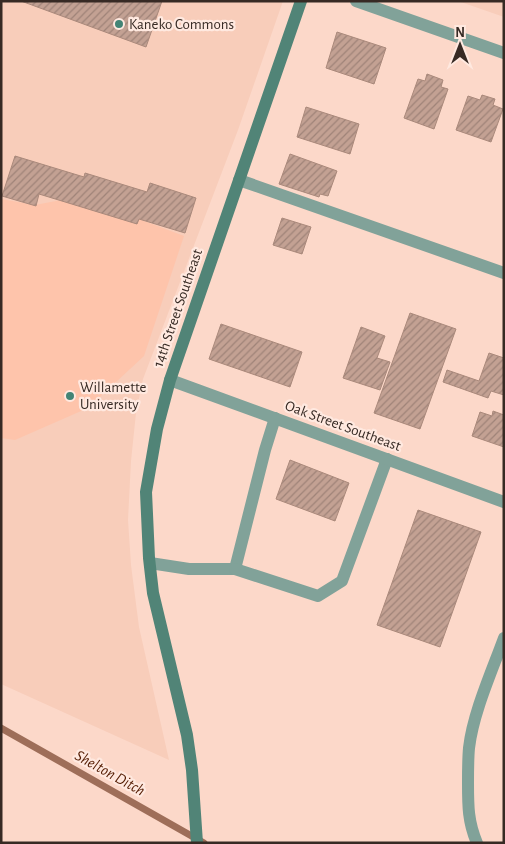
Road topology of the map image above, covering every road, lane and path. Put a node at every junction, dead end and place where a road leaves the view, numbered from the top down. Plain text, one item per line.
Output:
1 (301, 1) edge
2 (356, 1) edge
3 (504, 53) edge
4 (239, 180) junction
5 (504, 273) edge
6 (170, 380) junction
7 (275, 418) junction
8 (387, 459) junction
9 (504, 502) edge
10 (150, 563) junction
11 (235, 569) junction
12 (504, 638) edge
13 (197, 843) edge
14 (477, 843) edge

1 - 4 street, 14th Street Southeast
2 - 3 street
4 - 5 street
4 - 6 street, 14th Street Southeast
6 - 7 street, Oak Street Southeast
6 - 10 street, 14th Street Southeast
7 - 8 street, Oak Street Southeast
7 - 11 street
8 - 9 street, Oak Street Southeast
8 - 11 street
10 - 11 street
10 - 13 street, 14th Street Southeast
12 - 14 street

